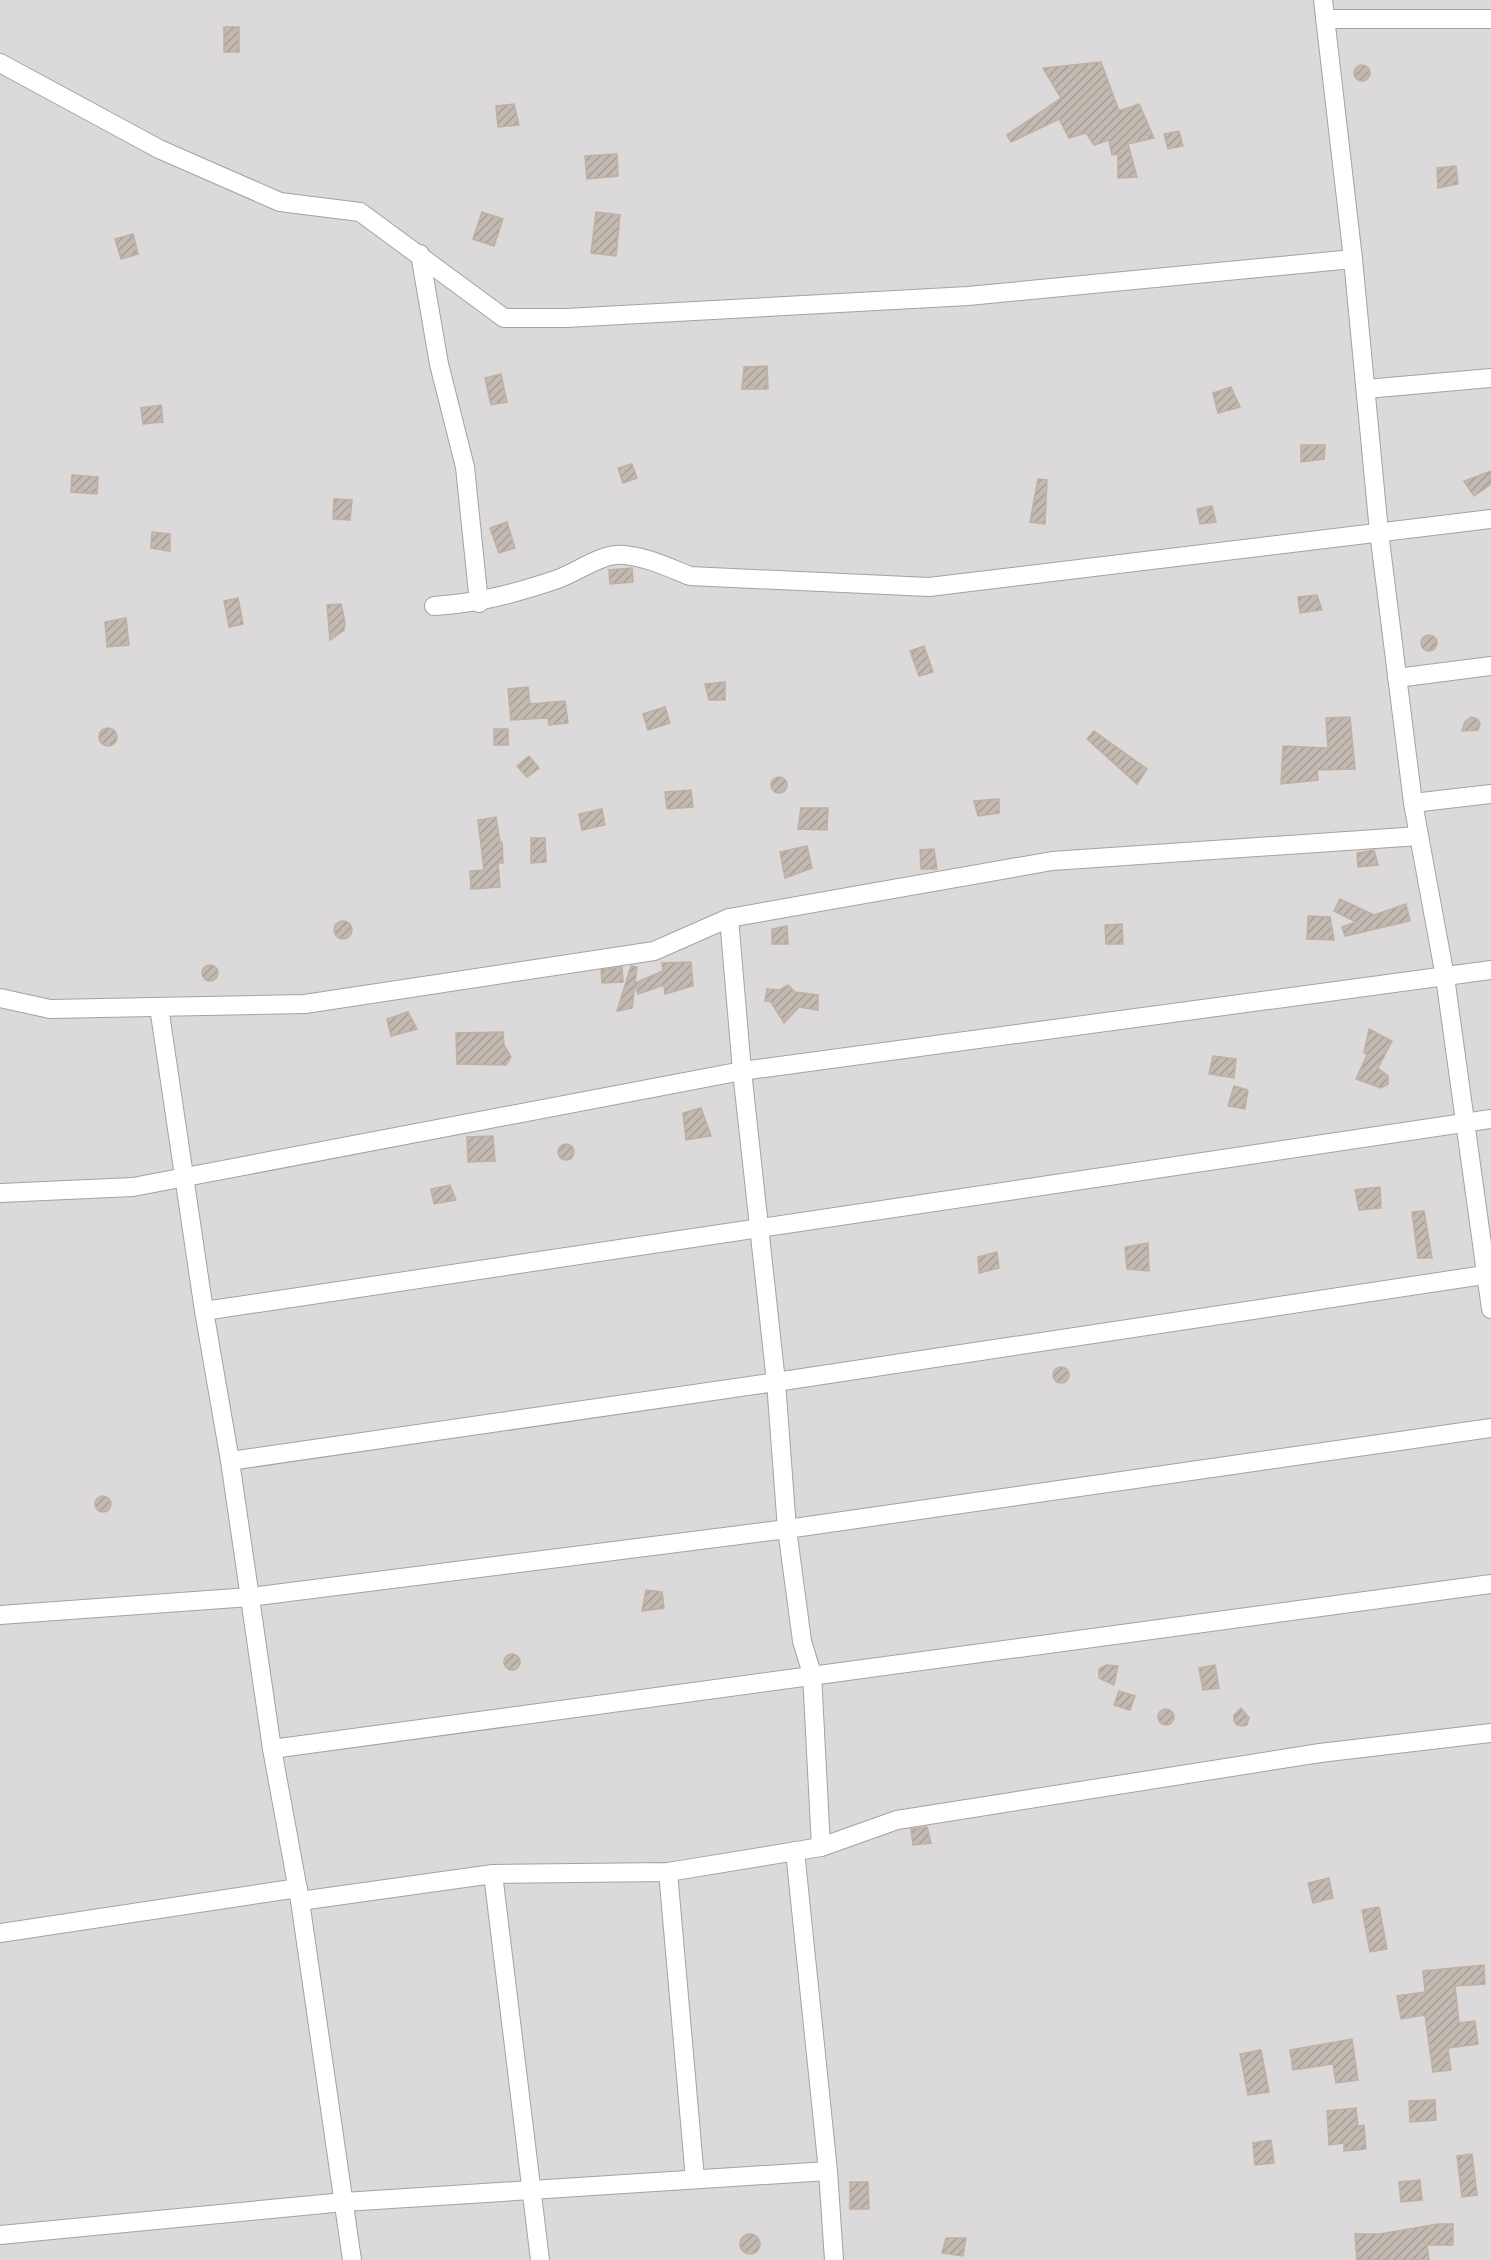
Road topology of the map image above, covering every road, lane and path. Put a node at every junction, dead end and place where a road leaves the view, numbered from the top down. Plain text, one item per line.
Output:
1 (1323, 0) edge
2 (1325, 19) junction
3 (1491, 20) edge
4 (0, 63) edge
5 (420, 254) junction
6 (1353, 260) junction
7 (1491, 378) edge
8 (1366, 390) junction
9 (1491, 519) edge
10 (1379, 532) junction
11 (479, 603) junction
12 (434, 606) dead end
13 (1491, 666) edge
14 (1397, 678) junction
15 (1491, 794) edge
16 (1413, 803) junction
17 (1419, 836) junction
18 (729, 918) junction
19 (1491, 970) edge
20 (1445, 977) junction
21 (0, 998) edge
22 (159, 1007) junction
23 (742, 1071) junction
24 (1491, 1119) edge
25 (1465, 1123) junction
26 (184, 1179) junction
27 (0, 1193) edge
28 (761, 1228) junction
29 (1489, 1274) edge
30 (1491, 1309) edge
31 (204, 1311) junction
32 (776, 1382) junction
33 (1491, 1428) edge
34 (231, 1461) junction
35 (787, 1529) junction
36 (1491, 1584) edge
37 (250, 1597) junction
38 (0, 1615) edge
39 (812, 1674) junction
40 (1491, 1733) edge
41 (272, 1749) junction
42 (821, 1847) junction
43 (795, 1851) junction
44 (668, 1872) junction
45 (493, 1874) junction
46 (299, 1894) junction
47 (0, 1933) edge
48 (828, 2171) junction
49 (695, 2179) junction
50 (531, 2190) junction
51 (344, 2202) junction
52 (0, 2235) edge
53 (352, 2260) edge
54 (540, 2260) edge
55 (834, 2260) edge

1 - 2 street
2 - 3 street
2 - 6 street
4 - 5 street
5 - 6 street
5 - 11 street
6 - 8 street
7 - 8 street
8 - 10 street
9 - 10 street
10 - 11 street
10 - 14 street
11 - 12 street
13 - 14 street
14 - 16 street
15 - 16 street
16 - 17 street
17 - 18 street
17 - 20 street
18 - 22 street
18 - 23 street
19 - 20 street
20 - 23 street
20 - 25 street
21 - 22 street
22 - 26 street
23 - 26 street
23 - 28 street
24 - 25 street
25 - 28 street
25 - 29 street
26 - 27 street
26 - 31 street
28 - 31 street
28 - 32 street
29 - 30 street
29 - 32 street
31 - 34 street
32 - 34 street
32 - 35 street
33 - 35 street
34 - 37 street
35 - 37 street
35 - 39 street
36 - 39 street
37 - 38 street
37 - 41 street
39 - 41 street
39 - 42 street
40 - 42 street
41 - 46 street
42 - 43 street
43 - 44 street
43 - 48 street
44 - 45 street
44 - 49 street
45 - 46 street
45 - 50 street
46 - 47 street
46 - 51 street
48 - 49 street
48 - 55 street
49 - 50 street
50 - 51 street
50 - 54 street
51 - 52 street
51 - 53 street

